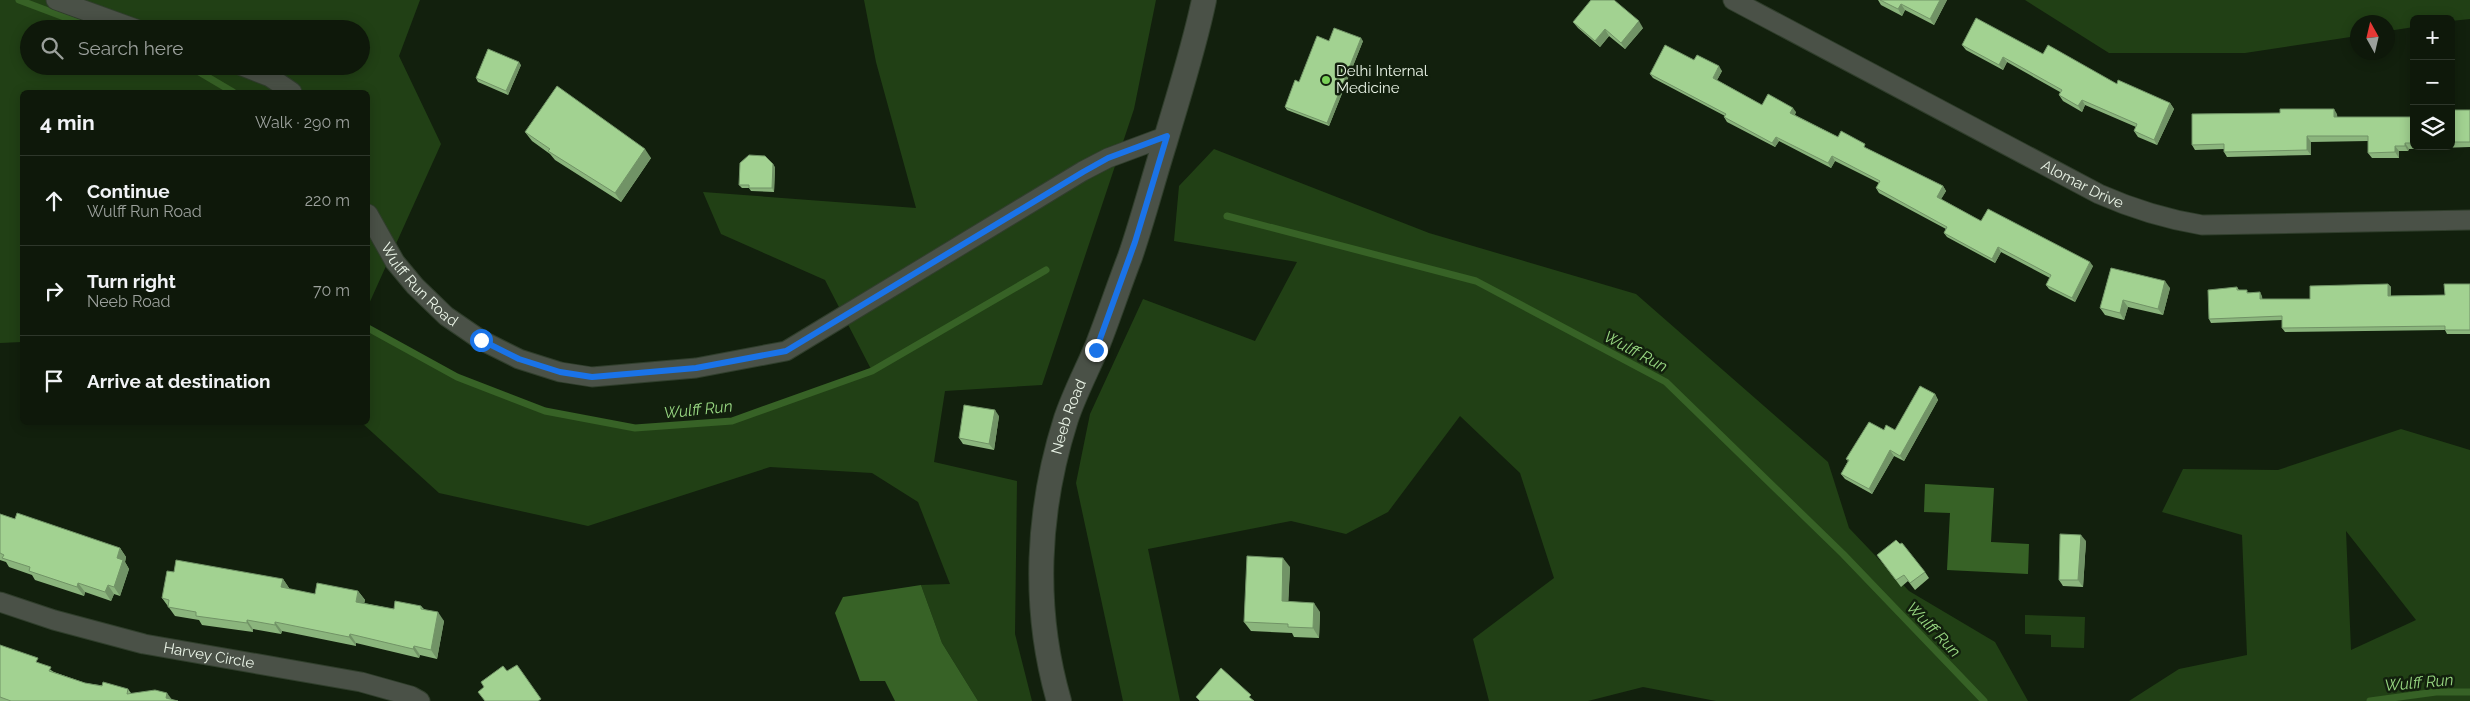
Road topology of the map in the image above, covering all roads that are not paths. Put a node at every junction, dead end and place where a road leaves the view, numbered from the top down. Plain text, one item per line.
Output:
1 (56, 0) edge
2 (1204, 0) edge
3 (1733, 0) edge
4 (111, 20) edge
5 (265, 75) edge
6 (289, 90) edge
7 (1167, 136) junction
8 (370, 218) edge
9 (2470, 220) edge
10 (0, 602) edge
11 (420, 701) edge
12 (1059, 701) edge

1 - 4 street
2 - 7 street, Neeb Road
3 - 9 street, Alomar Drive
5 - 6 street
7 - 8 street, Wulff Run Road
7 - 12 street, Neeb Road
10 - 11 street, Harvey Circle

